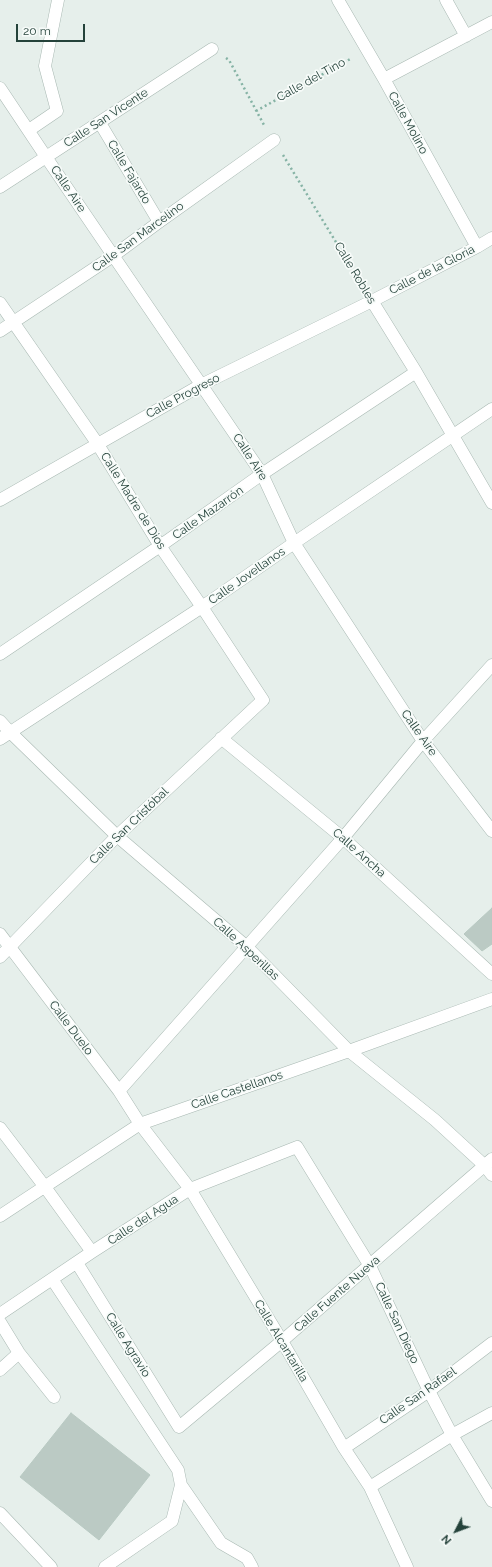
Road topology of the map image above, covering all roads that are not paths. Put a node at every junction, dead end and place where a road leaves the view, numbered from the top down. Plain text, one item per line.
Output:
1 (58, 0) edge
2 (338, 0) edge
3 (446, 0) edge
4 (492, 22) edge
5 (466, 36) junction
6 (212, 49) road end
7 (384, 79) junction
8 (0, 88) edge
9 (100, 123) junction
10 (29, 130) junction
11 (274, 140) road end
12 (46, 157) junction
13 (0, 187) edge
14 (158, 222) junction
15 (492, 238) edge
16 (477, 247) junction
17 (113, 256) junction
18 (372, 300) junction
19 (0, 303) edge
20 (12, 322) junction
21 (0, 331) edge
22 (416, 372) junction
23 (201, 385) junction
24 (492, 409) edge
25 (453, 435) junction
26 (97, 443) junction
27 (262, 474) junction
28 (0, 500) edge
29 (492, 503) edge
30 (294, 543) junction
31 (160, 546) junction
32 (202, 607) junction
33 (0, 654) edge
34 (492, 665) edge
35 (263, 700) joint
36 (0, 721) edge
37 (10, 732) junction
38 (221, 738) junction
39 (0, 739) edge
40 (423, 741) junction
41 (492, 831) edge
42 (117, 836) junction
43 (343, 838) junction
44 (0, 934) edge
45 (247, 947) junction
46 (10, 948) junction
47 (0, 957) edge
48 (492, 974) edge
49 (492, 999) edge
50 (349, 1051) junction
51 (119, 1091) junction
52 (140, 1124) junction
53 (0, 1128) edge
54 (297, 1147) joint
55 (488, 1162) edge
56 (492, 1175) edge
57 (45, 1187) junction
58 (190, 1189) junction
59 (0, 1216) edge
60 (92, 1252) junction
61 (77, 1263) junction
62 (370, 1266) junction
63 (52, 1279) junction
64 (0, 1314) edge
65 (0, 1322) edge
66 (282, 1341) junction
67 (492, 1343) edge
68 (19, 1353) junction
69 (0, 1370) edge
70 (429, 1391) junction
71 (54, 1397) dead end
72 (492, 1413) edge
73 (179, 1427) joint
74 (452, 1435) junction
75 (344, 1448) junction
76 (181, 1485) junction
77 (370, 1487) junction
78 (492, 1501) edge
79 (0, 1513) edge
80 (50, 1567) edge
81 (105, 1567) edge
82 (252, 1567) edge
83 (407, 1567) edge

1 - 10 street
2 - 7 street, Calle Molino
3 - 5 street
4 - 5 street
5 - 7 street
6 - 9 street, Calle San Vicente
7 - 16 street, Calle Molino
8 - 10 street, Calle Aire
9 - 12 street, Calle San Vicente
9 - 14 street, Calle Fajardo
10 - 12 street, Calle Aire
11 - 14 street, Calle San Marcelino
12 - 13 street, Calle San Vicente
12 - 17 street, Calle Aire
14 - 17 street, Calle San Marcelino
15 - 16 street, Calle de la Gloria
16 - 18 street, Calle de la Gloria
17 - 20 street, Calle San Marcelino
17 - 23 street, Calle Aire
18 - 22 street, Calle Robles
18 - 23 street, Calle Progreso
19 - 20 street, Calle Madre de Dios
20 - 21 street, Calle San Marcelino
20 - 26 street, Calle Madre de Dios
22 - 25 street, Calle Robles
22 - 27 street, Calle Mazarrón
23 - 26 street, Calle Progreso
23 - 27 street, Calle Aire
24 - 25 street, Calle Jovellanos
25 - 29 street, Calle Robles
25 - 30 street, Calle Jovellanos
26 - 28 street, Calle Progreso
26 - 31 street, Calle Madre de Dios
27 - 30 street, Calle Aire
27 - 31 street, Calle Mazarrón
30 - 32 street, Calle Jovellanos
30 - 40 street, Calle Aire
31 - 32 street, Calle Madre de Dios
31 - 33 street, Calle Mazarrón
32 - 35 street, Calle Madre de Dios
32 - 37 street, Calle Jovellanos
34 - 40 street
35 - 38 street, Calle San Cristóbal
36 - 37 street, Calle Asperillas
37 - 39 street, Calle Jovellanos
37 - 42 street, Calle Asperillas
38 - 42 street, Calle San Cristóbal
38 - 43 street, Calle Ancha
40 - 41 street, Calle Aire
40 - 43 street
42 - 45 street, Calle Asperillas
42 - 46 street, Calle San Cristóbal
43 - 45 street
43 - 48 street, Calle Ancha
44 - 46 street, Calle Duelo
45 - 50 street, Calle Asperillas
45 - 51 street
46 - 47 street, Calle San Cristóbal
46 - 51 street, Calle Duelo
49 - 50 street, Calle Castellanos
50 - 52 street, Calle Castellanos
50 - 55 street, Calle Asperillas
51 - 52 street, Calle Duelo
52 - 57 street, Calle Castellanos
52 - 58 street, Calle Alcantarilla
53 - 57 street
54 - 58 street, Calle del Agua
54 - 62 street, Calle San Diego
55 - 56 street, Calle Asperillas
55 - 62 street, Calle Fuente Nueva
57 - 59 street, Calle Castellanos
57 - 60 street
58 - 60 street, Calle del Agua
58 - 66 street, Calle Alcantarilla
60 - 61 street, Calle del Agua
61 - 63 street, Calle del Agua
61 - 73 street, Calle Agravio
62 - 66 street, Calle Fuente Nueva
62 - 70 street, Calle San Diego
63 - 64 street, Calle del Agua
63 - 76 street
65 - 68 street
66 - 73 street, Calle Fuente Nueva
66 - 75 street, Calle Alcantarilla
67 - 70 street, Calle San Rafael
68 - 69 street
68 - 71 street
70 - 74 street, Calle San Diego
70 - 75 street, Calle San Rafael
72 - 74 street
74 - 77 street
74 - 78 street, Calle San Diego
75 - 77 street, Calle Alcantarilla
76 - 81 street
76 - 82 street
77 - 83 street, Calle Alcantarilla
79 - 80 street

